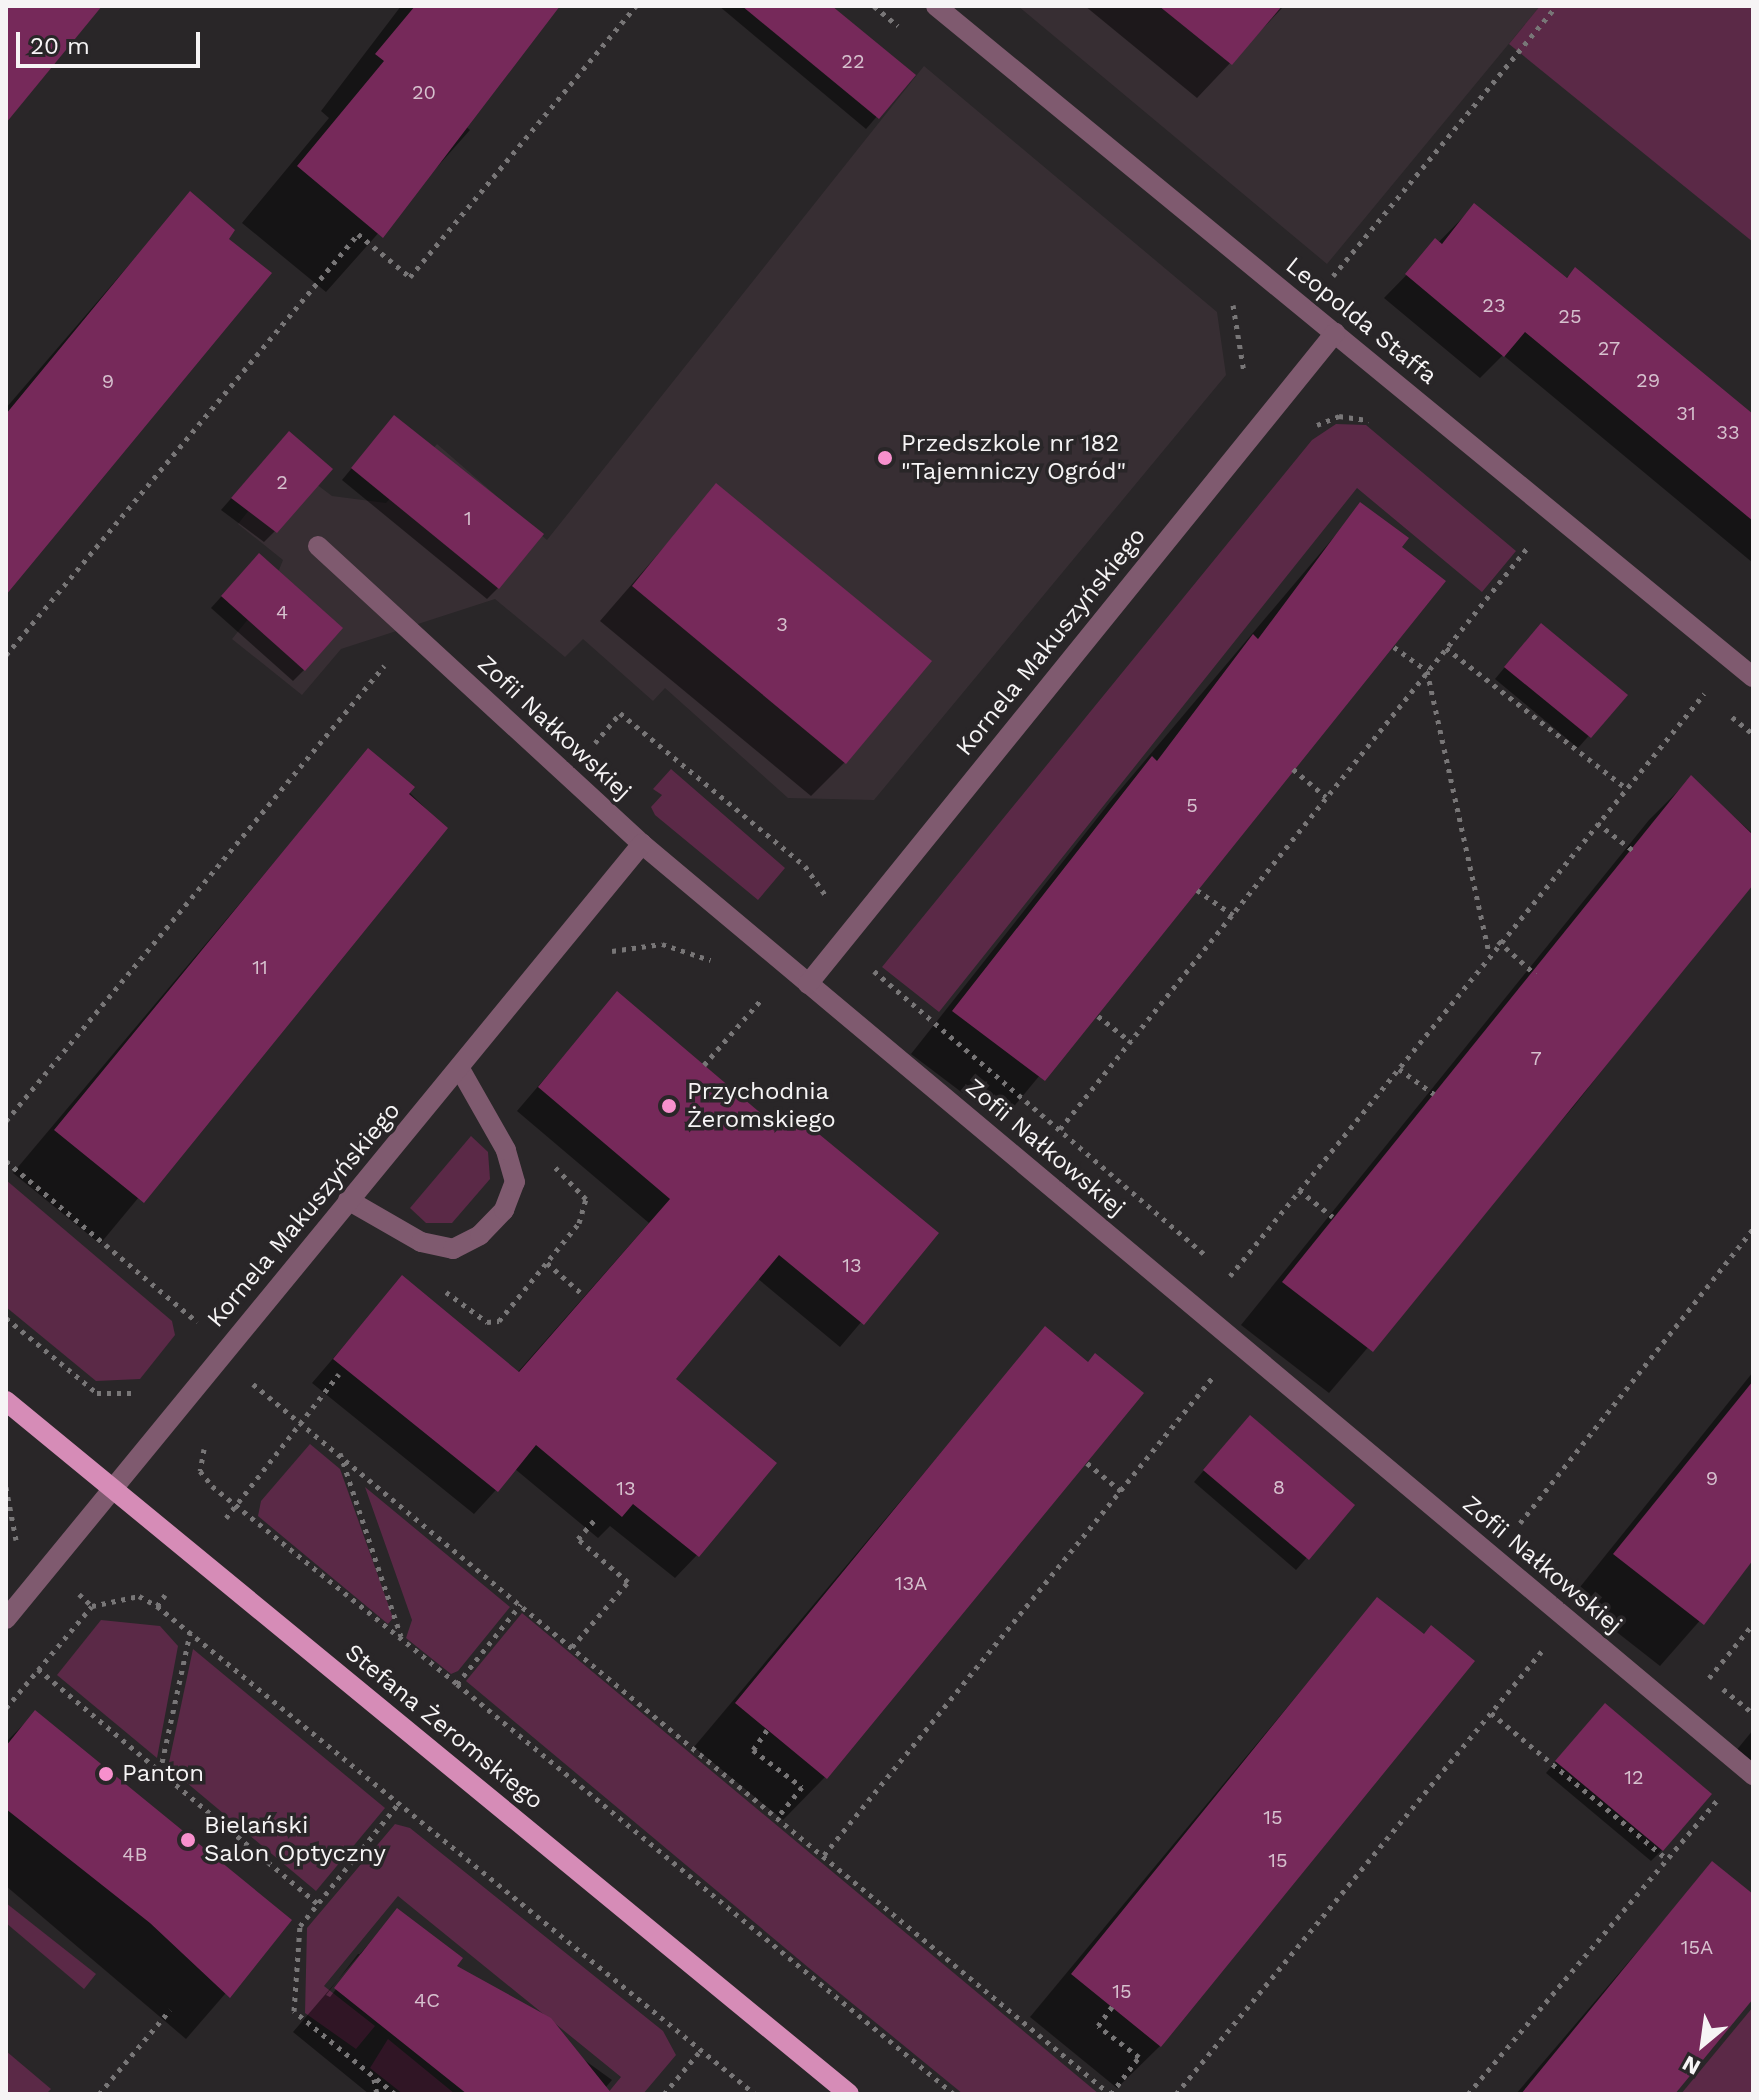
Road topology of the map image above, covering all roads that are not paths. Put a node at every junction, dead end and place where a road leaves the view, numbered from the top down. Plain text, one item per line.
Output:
1 (936, 6) edge
2 (1335, 333) junction
3 (318, 546) dead end
4 (1753, 677) edge
5 (642, 844) junction
6 (808, 984) junction
7 (460, 1069) junction
8 (348, 1200) junction
9 (6, 1401) edge
10 (112, 1489) junction
11 (6, 1619) edge
12 (1753, 1775) edge
13 (849, 2094) edge

1 - 2 street, Leopolda Staffa
2 - 4 street, Leopolda Staffa
2 - 6 street, Kornela Makuszyńskiego
3 - 5 street, Zofii Nałkowskiej
5 - 6 street, Zofii Nałkowskiej
5 - 7 street, Kornela Makuszyńskiego
6 - 12 street, Zofii Nałkowskiej
7 - 8 street, Kornela Makuszyńskiego
7 - 8 street
8 - 10 street, Kornela Makuszyńskiego
9 - 10 main road, Stefana Żeromskiego
10 - 11 street, Kornela Makuszyńskiego
10 - 13 main road, Stefana Żeromskiego

